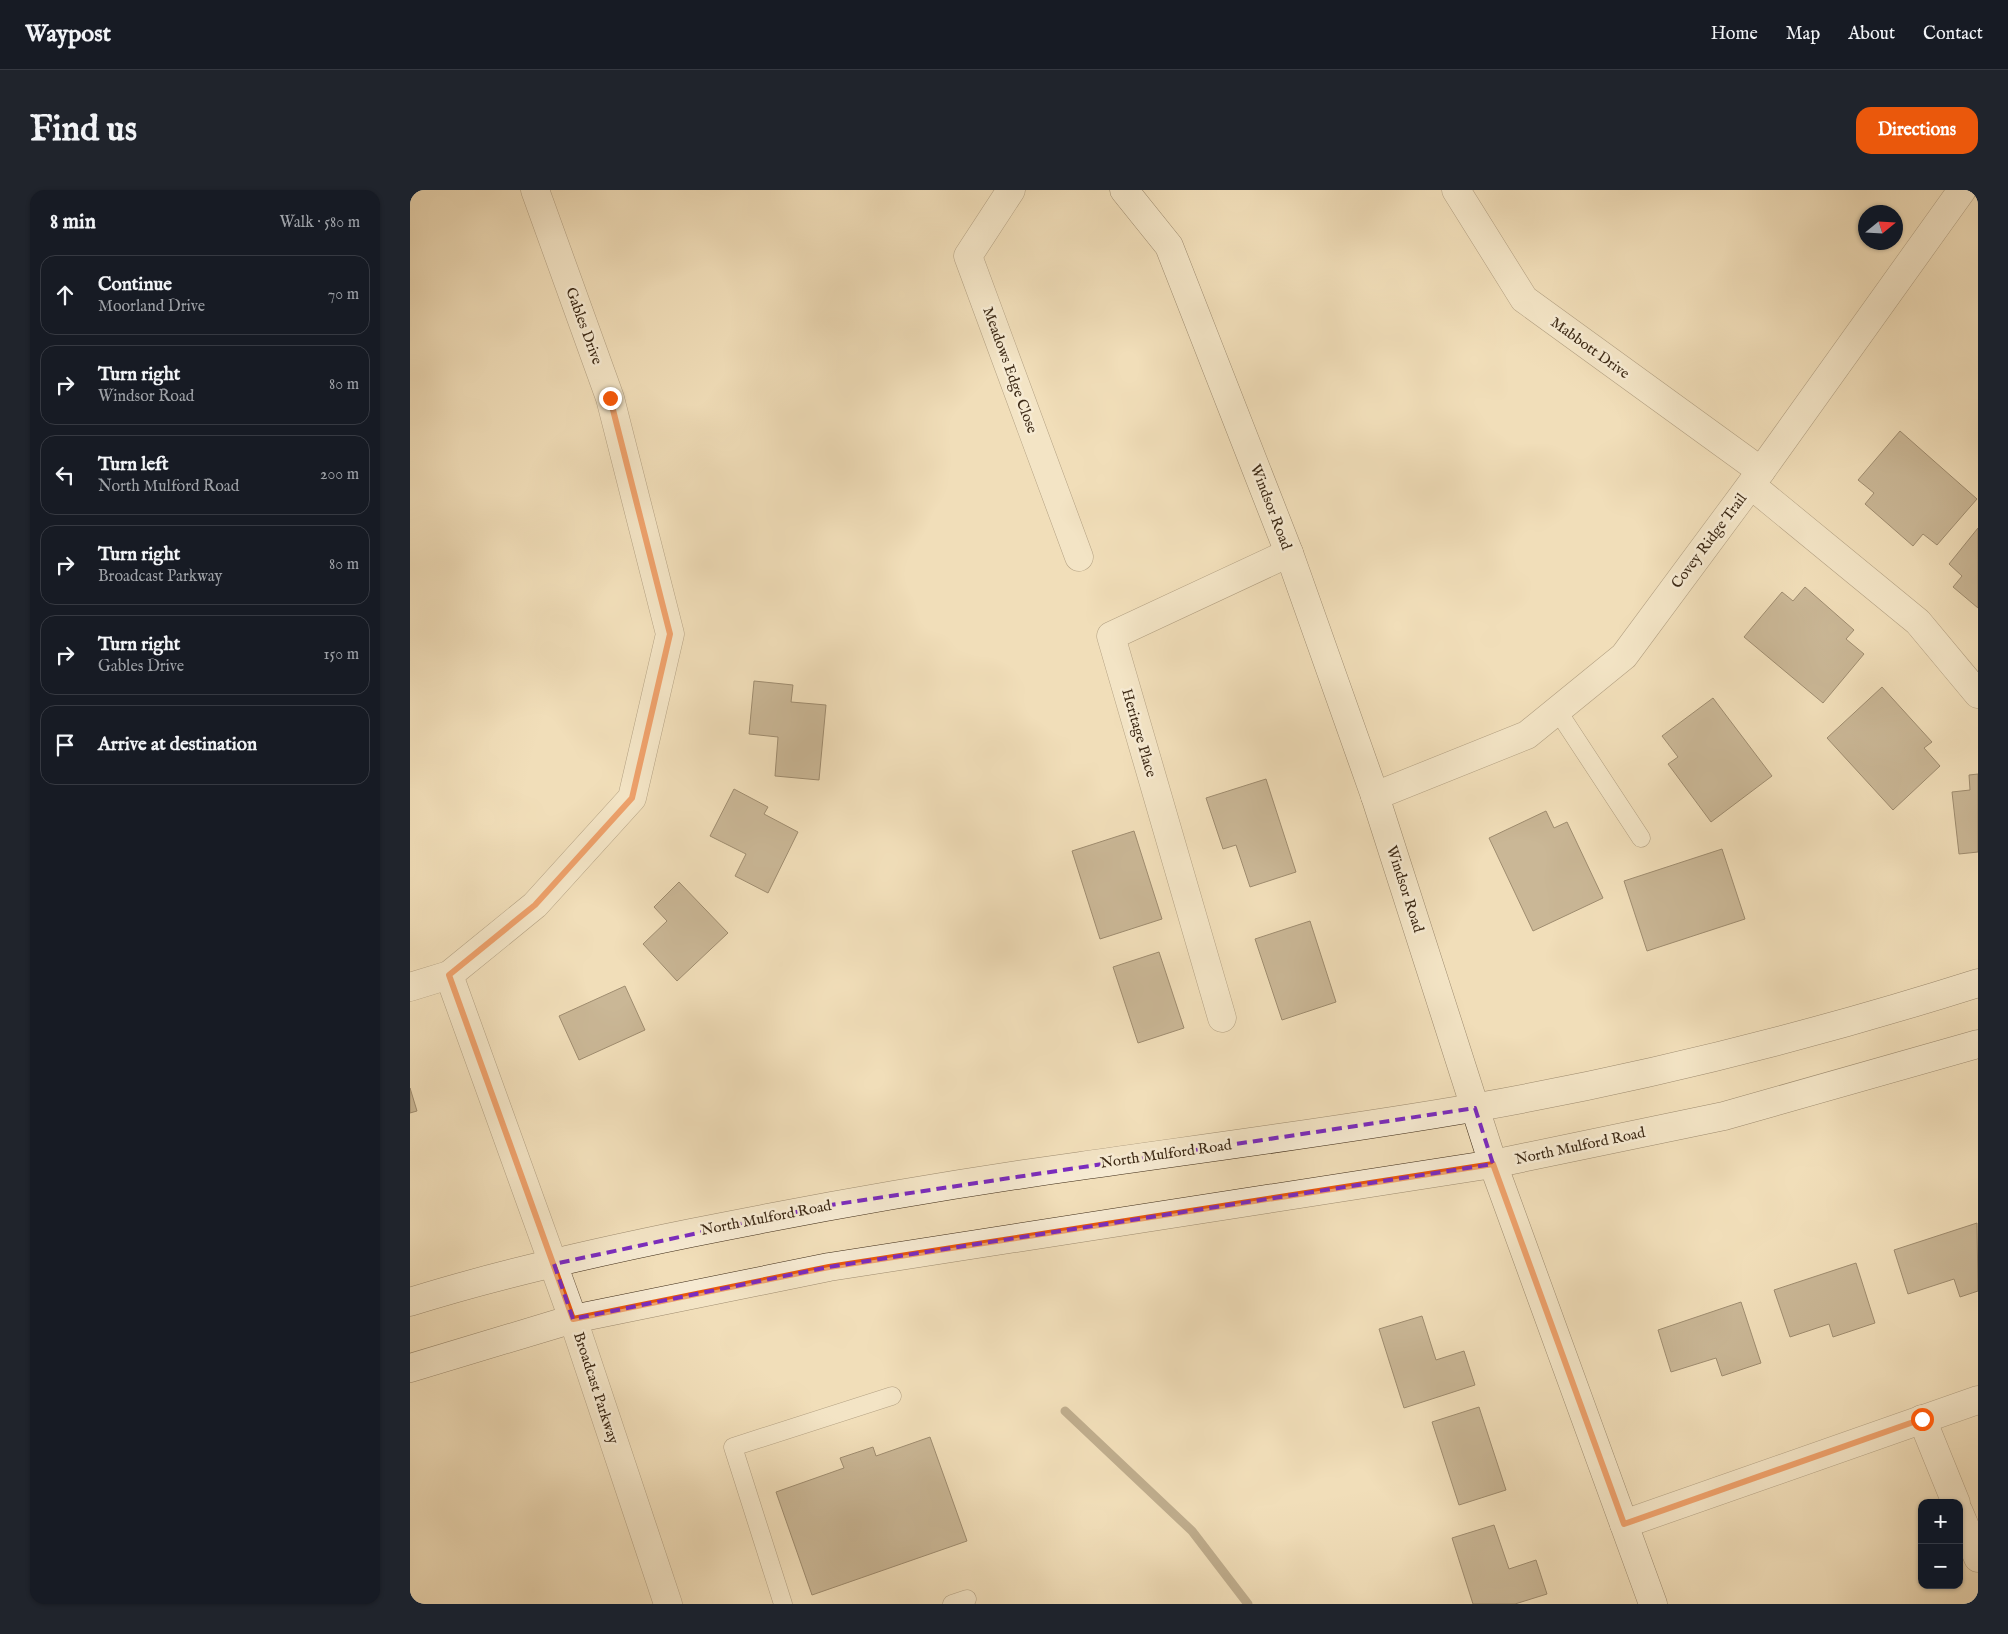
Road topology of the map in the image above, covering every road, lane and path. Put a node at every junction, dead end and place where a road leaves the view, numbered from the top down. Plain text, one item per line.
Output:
1 (535, 190) edge
2 (1011, 190) edge
3 (1124, 190) edge
4 (1456, 190) edge
5 (1962, 190) edge
6 (1756, 478) junction
7 (1289, 553) junction
8 (1079, 557) dead end
9 (1978, 694) edge
10 (1557, 710) junction
11 (1375, 796) junction
12 (1641, 838) dead end
13 (449, 975) junction
14 (1978, 983) edge
15 (410, 987) edge
16 (1222, 1018) dead end
17 (1978, 1044) edge
18 (1474, 1108) junction
19 (1493, 1164) junction
20 (554, 1264) junction
21 (410, 1302) edge
22 (573, 1319) junction
23 (410, 1368) edge
24 (892, 1396) dead end
25 (1978, 1400) edge
26 (1922, 1419) junction
27 (1954, 1499) edge
28 (1963, 1522) edge
29 (1624, 1524) junction
30 (1978, 1558) edge
31 (668, 1604) edge
32 (783, 1604) edge
33 (1652, 1604) edge

1 - 13 street, Gables Drive
2 - 8 street, Meadows Edge Close
3 - 7 street, Windsor Road
4 - 6 street, Mabbott Drive
5 - 6 street, Covey Ridge Trail
6 - 9 street, Mabbott Drive
6 - 10 street, Covey Ridge Trail
7 - 11 street, Windsor Road
7 - 16 street, Heritage Place
10 - 11 street, Covey Ridge Trail
10 - 12 lane
11 - 18 street, Windsor Road
13 - 15 street
13 - 20 street, Broadcast Parkway
14 - 18 street, North Mulford Road
17 - 19 street, North Mulford Road
18 - 19 street, Windsor Road
18 - 20 street, North Mulford Road
19 - 22 street, North Mulford Road
19 - 29 street, Windsor Road
20 - 21 street, North Mulford Road
20 - 22 street, Broadcast Parkway
22 - 23 street, North Mulford Road
22 - 31 street, Broadcast Parkway
24 - 32 lane
25 - 26 street
26 - 27 street
26 - 29 street
28 - 30 street
29 - 33 street, Windsor Road

